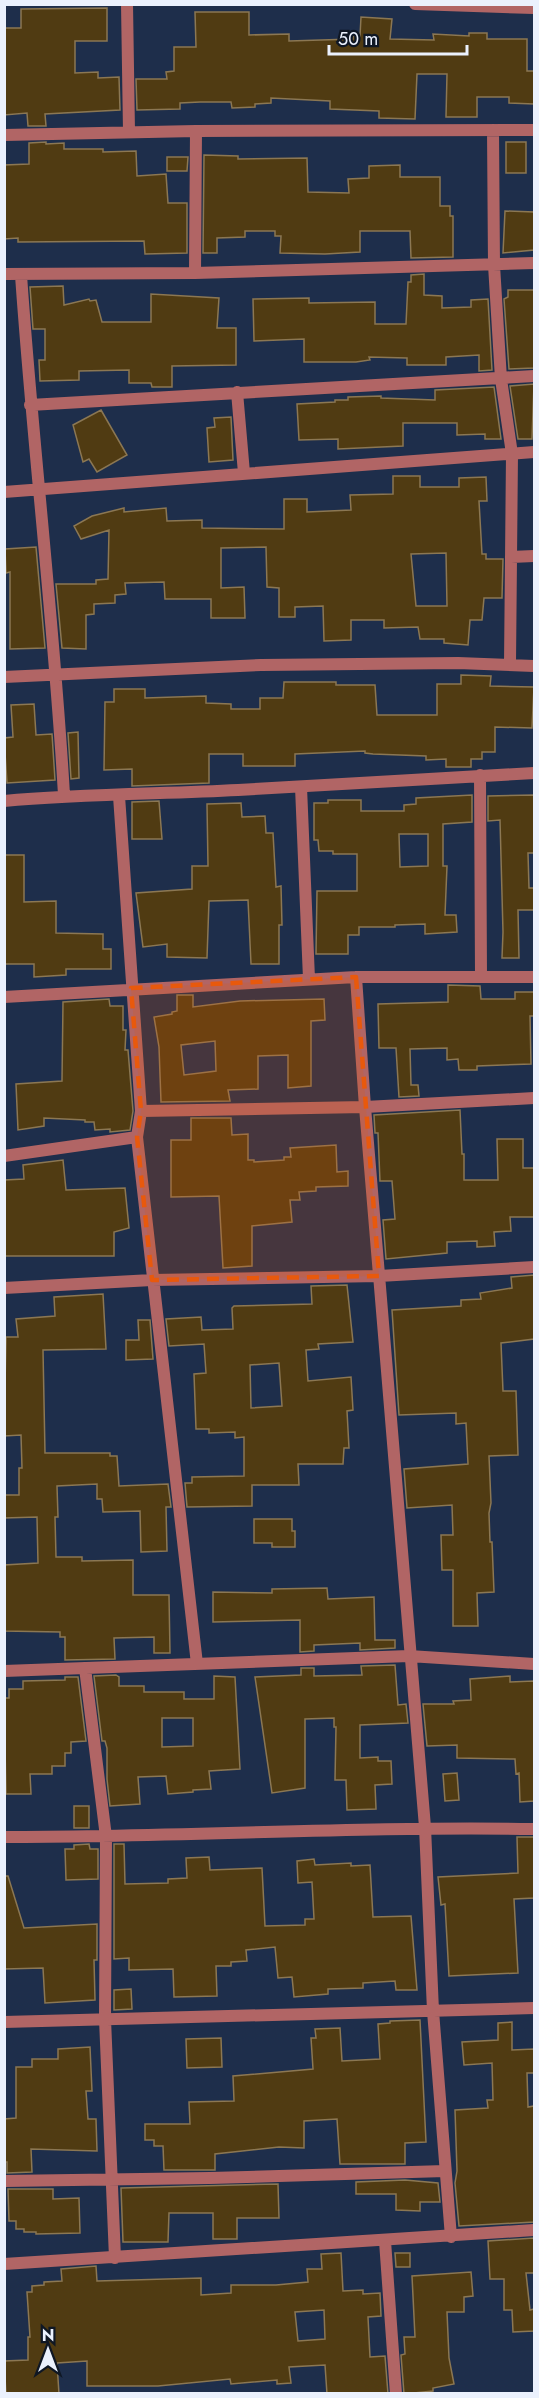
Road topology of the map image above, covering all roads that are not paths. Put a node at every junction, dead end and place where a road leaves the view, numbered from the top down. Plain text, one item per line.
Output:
1 (127, 4) edge
2 (415, 4) edge
3 (427, 5) edge
4 (534, 8) edge
5 (196, 130) junction
6 (493, 130) junction
7 (534, 130) edge
8 (129, 132) junction
9 (4, 135) edge
10 (534, 263) edge
11 (494, 265) junction
12 (195, 273) junction
13 (4, 274) edge
14 (21, 275) junction
15 (534, 376) edge
16 (501, 379) junction
17 (237, 392) junction
18 (30, 405) junction
19 (534, 452) edge
20 (512, 454) junction
21 (244, 472) junction
22 (38, 490) junction
23 (4, 492) edge
24 (534, 556) edge
25 (511, 557) junction
26 (510, 664) junction
27 (534, 666) edge
28 (57, 674) junction
29 (4, 677) edge
30 (534, 773) edge
31 (480, 775) junction
32 (301, 787) junction
33 (64, 795) junction
34 (119, 796) junction
35 (4, 801) edge
36 (481, 976) junction
37 (357, 977) junction
38 (534, 977) edge
39 (309, 979) junction
40 (131, 988) junction
41 (4, 997) edge
42 (534, 1098) edge
43 (364, 1107) junction
44 (141, 1111) junction
45 (137, 1137) junction
46 (4, 1156) edge
47 (534, 1267) edge
48 (379, 1276) junction
49 (152, 1280) junction
50 (4, 1288) edge
51 (409, 1656) junction
52 (197, 1664) junction
53 (534, 1664) edge
54 (86, 1668) junction
55 (4, 1671) edge
56 (425, 1827) junction
57 (534, 1829) edge
58 (4, 1837) edge
59 (106, 1837) junction
60 (534, 2008) edge
61 (433, 2011) junction
62 (105, 2019) junction
63 (4, 2022) edge
64 (446, 2171) junction
65 (113, 2179) junction
66 (4, 2181) edge
67 (534, 2230) edge
68 (451, 2237) junction
69 (385, 2241) junction
70 (115, 2258) junction
71 (4, 2264) edge
72 (396, 2394) edge

1 - 8 street
2 - 3 street
3 - 4 street
5 - 6 street
5 - 8 street
5 - 12 street
6 - 7 street
6 - 11 street
8 - 9 street
10 - 11 street
11 - 12 street
11 - 16 street
12 - 14 street
13 - 14 street
14 - 18 street
15 - 16 street
16 - 17 street
16 - 20 street
17 - 18 street
17 - 21 street
18 - 22 street
19 - 20 street
20 - 21 street
20 - 25 street
21 - 22 street
22 - 23 street
22 - 28 street
24 - 25 street
25 - 26 street
26 - 27 street
26 - 28 street
28 - 29 street
28 - 33 street
30 - 31 street
31 - 32 street
31 - 36 street
32 - 34 street
32 - 39 street
33 - 34 street
33 - 35 street
34 - 40 street
36 - 37 street
36 - 38 street
37 - 39 street
37 - 43 street
39 - 40 street
40 - 41 street
40 - 44 street
42 - 43 street
43 - 44 street
43 - 48 street
44 - 45 street
45 - 46 street
45 - 49 street
47 - 48 street
48 - 49 street
48 - 51 street
49 - 50 street
49 - 52 street
51 - 52 street
51 - 53 street
51 - 56 street
52 - 54 street
54 - 55 street
54 - 59 street
56 - 57 street
56 - 59 street
56 - 61 street
58 - 59 street
59 - 62 street
60 - 61 street
61 - 62 street
61 - 64 street
62 - 63 street
62 - 65 street
64 - 65 street
64 - 68 street
65 - 66 street
65 - 70 street
67 - 68 street
68 - 69 street
69 - 70 street
69 - 72 street
70 - 71 street

